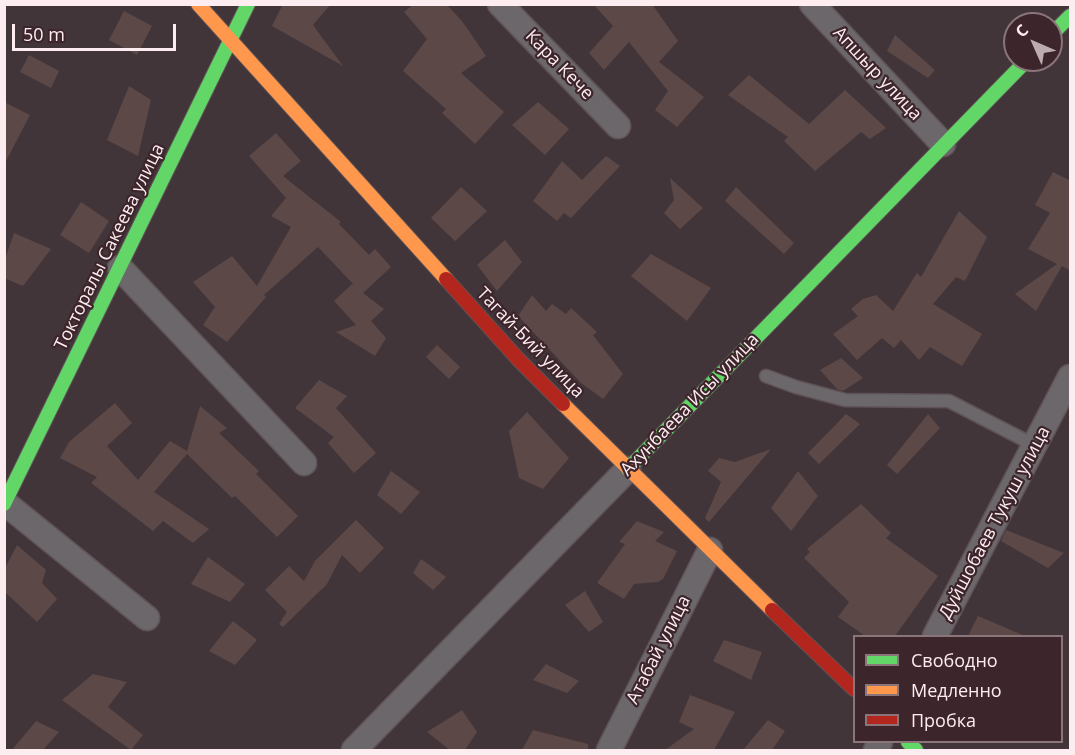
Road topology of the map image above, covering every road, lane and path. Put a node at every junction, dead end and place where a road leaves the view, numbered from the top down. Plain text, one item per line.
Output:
1 (198, 4) edge
2 (248, 4) edge
3 (500, 4) edge
4 (812, 4) edge
5 (230, 41) junction
6 (1015, 72) edge
7 (618, 126) dead end
8 (943, 144) junction
9 (120, 268) junction
10 (766, 376) dead end
11 (1071, 377) edge
12 (1036, 446) junction
13 (304, 464) dead end
14 (628, 469) junction
15 (5, 504) edge
16 (710, 550) junction
17 (147, 618) dead end
18 (936, 635) edge
19 (853, 686) edge
20 (354, 750) edge
21 (609, 750) edge

1 - 5 street, Тагай-Бий улица
2 - 5 street, Токторалы Сакеева улица
3 - 7 street, Кара Кече
4 - 8 street, Апшыр улица
5 - 9 street, Токторалы Сакеева улица
5 - 14 street, Тагай-Бий улица
6 - 8 street, Ахунбаева Исы улица
8 - 14 street, Ахунбаева Исы улица
9 - 13 street
9 - 15 street, Токторалы Сакеева улица
10 - 12 lane
11 - 12 street, Дуйшобаев Тукуш улица
12 - 18 street, Дуйшобаев Тукуш улица
14 - 16 street, Тагай-Бий улица
14 - 20 street, Ахунбаева Исы улица
15 - 17 street
16 - 19 street, Тагай-Бий улица
16 - 21 street, Атабай улица

